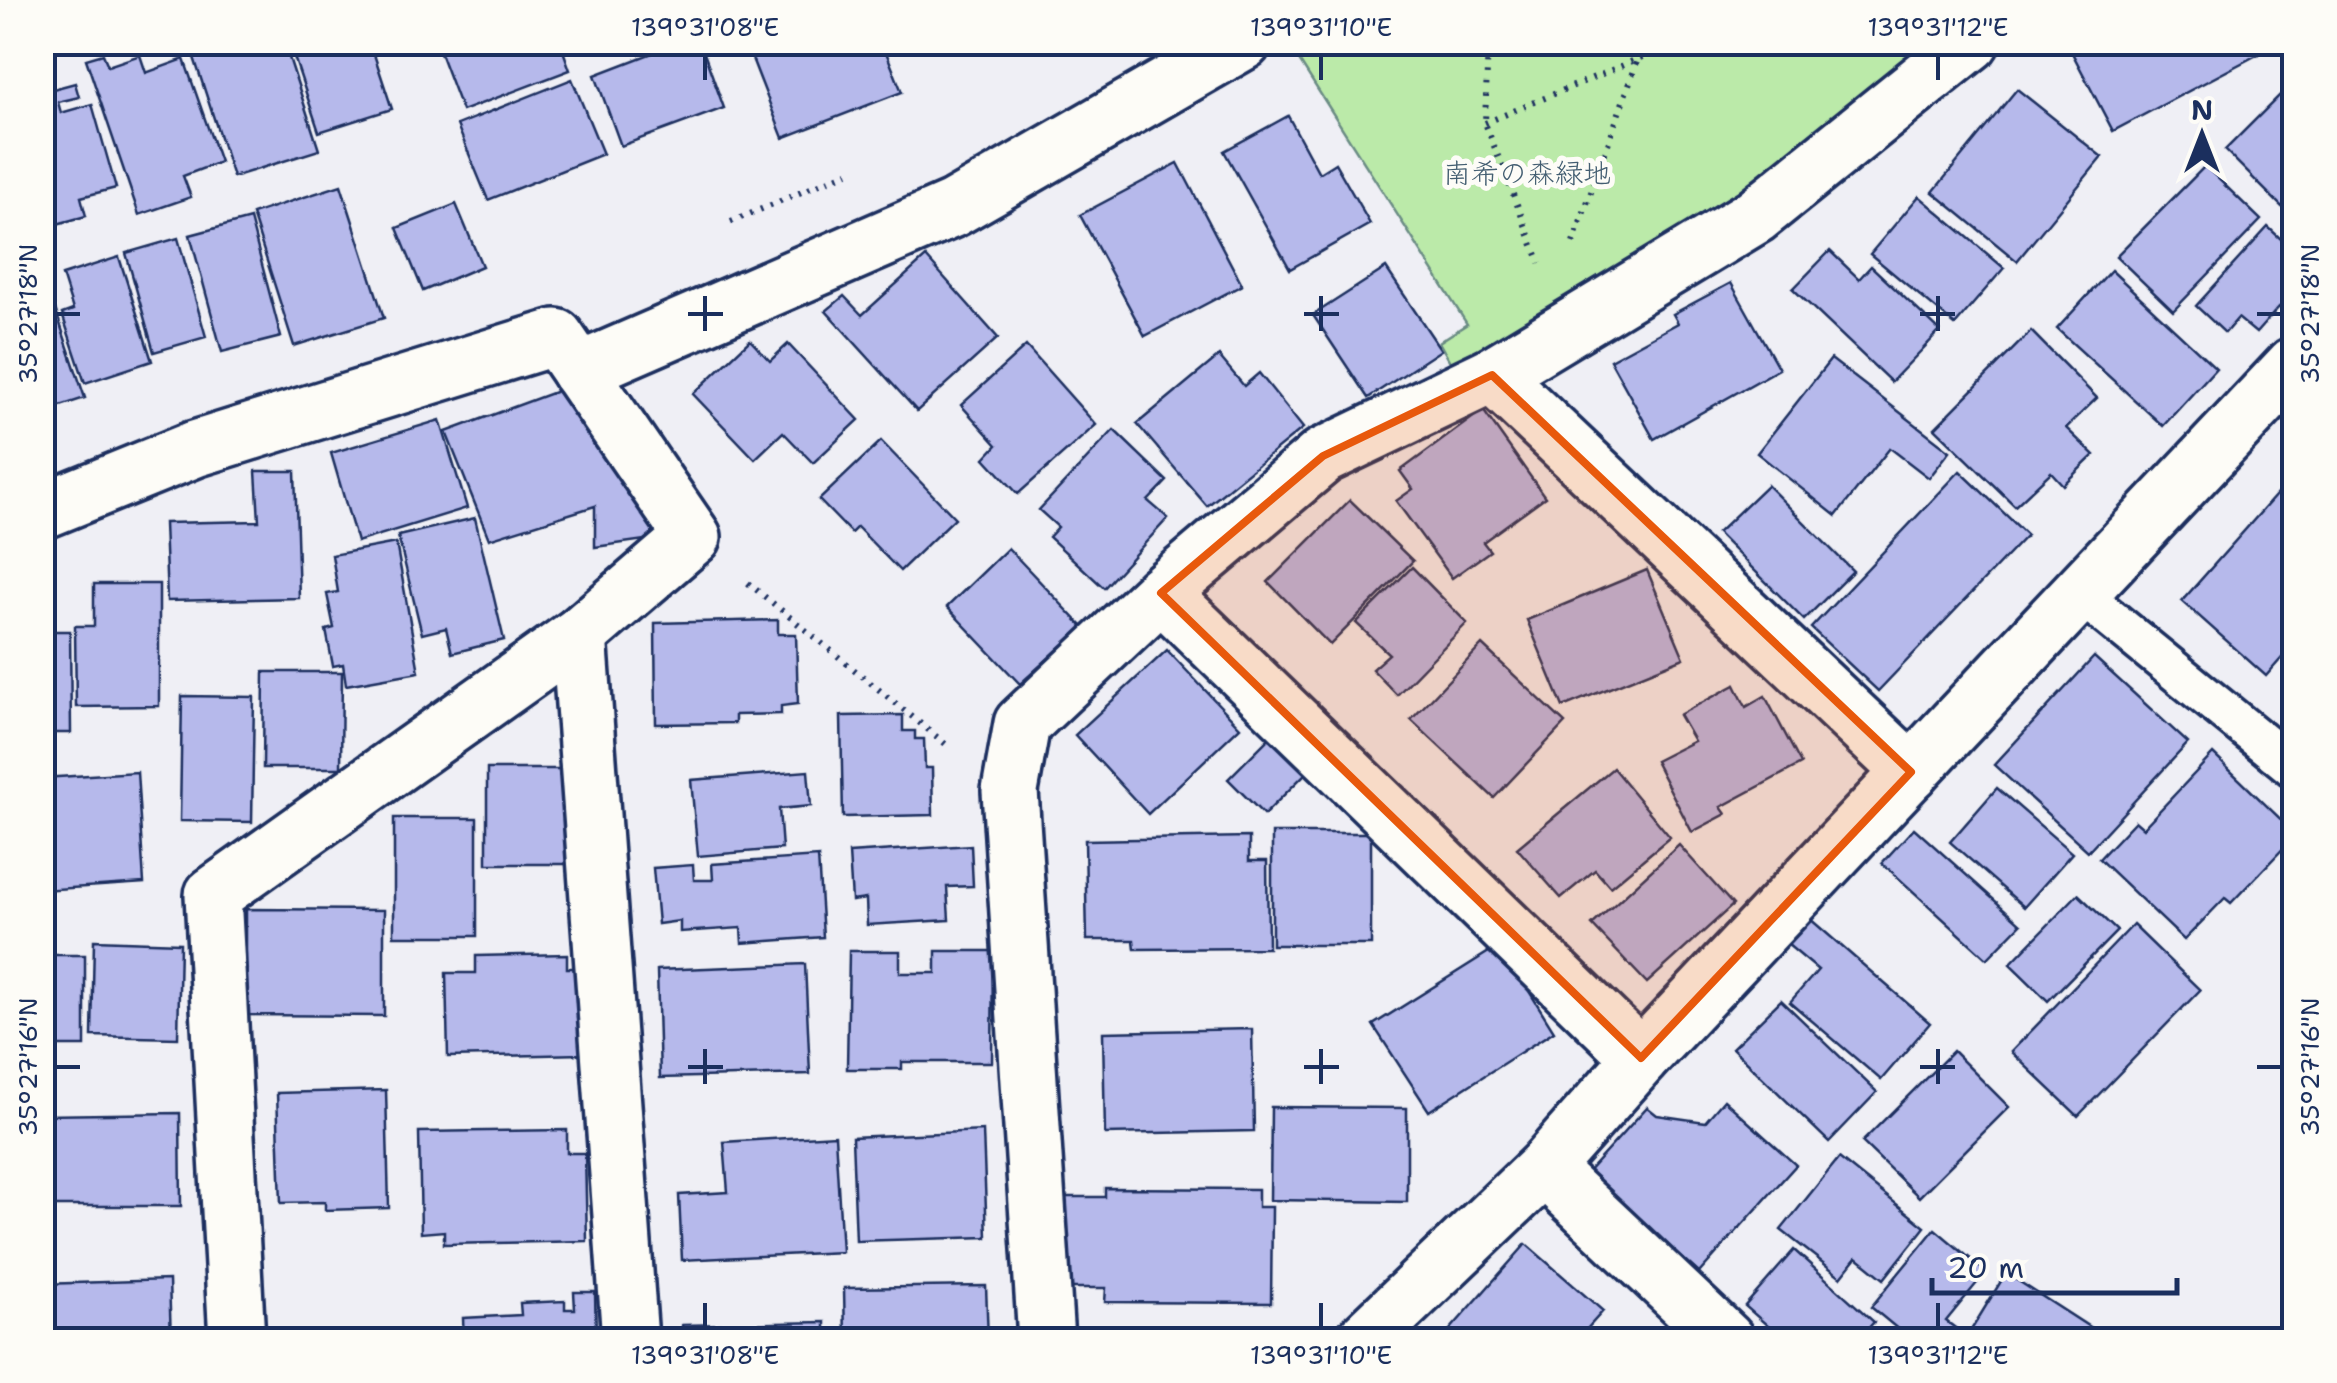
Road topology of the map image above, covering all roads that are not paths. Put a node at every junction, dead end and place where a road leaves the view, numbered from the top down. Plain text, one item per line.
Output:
1 (1243, 42) edge
2 (1971, 42) edge
3 (2294, 365) edge
4 (579, 371) junction
5 (1492, 375) junction
6 (42, 511) edge
7 (1161, 593) junction
8 (2080, 593) junction
9 (579, 635) junction
10 (2294, 768) edge
11 (1911, 772) junction
12 (1642, 1058) junction
13 (1544, 1168) junction
14 (236, 1340) edge
15 (630, 1340) edge
16 (1046, 1340) edge
17 (1364, 1340) edge
18 (1726, 1340) edge

1 - 4 street
2 - 5 street
3 - 8 street
4 - 6 street
4 - 9 street
5 - 7 street
5 - 11 street
7 - 12 street
7 - 16 street
8 - 10 lane
8 - 11 street
9 - 14 street
9 - 15 street
11 - 12 street
12 - 13 street
13 - 17 street
13 - 18 street

